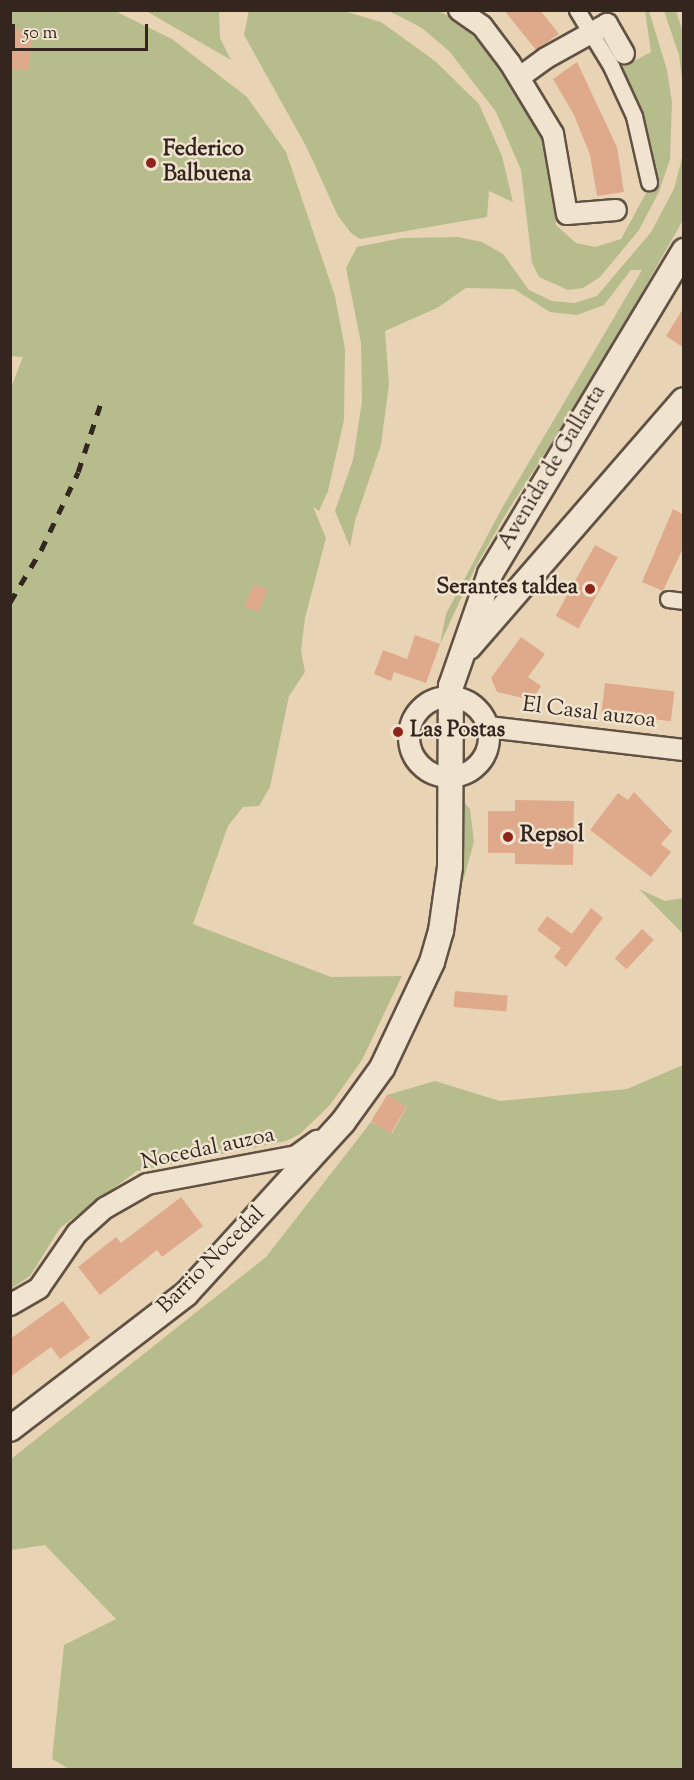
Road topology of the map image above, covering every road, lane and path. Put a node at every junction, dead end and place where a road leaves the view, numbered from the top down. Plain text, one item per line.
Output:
1 (459, 10) edge
2 (577, 10) edge
3 (592, 34) junction
4 (624, 54) dead end
5 (520, 77) junction
6 (650, 182) dead end
7 (616, 210) dead end
8 (684, 251) edge
9 (684, 400) edge
10 (490, 574) junction
11 (525, 585) junction
12 (668, 599) dead end
13 (684, 601) edge
14 (461, 656) junction
15 (451, 697) junction
16 (488, 726) junction
17 (684, 750) edge
18 (451, 778) junction
19 (344, 1122) junction
20 (10, 1305) edge
21 (10, 1429) edge

1 - 5 street
2 - 3 street
3 - 4 street
3 - 5 street
3 - 6 street
5 - 7 street
8 - 10 street, Avenida de Gallarta
9 - 11 street
10 - 11 street
10 - 14 street, Avenida de Gallarta
11 - 14 street
12 - 13 street
14 - 15 street, Avenida de Gallarta
15 - 16 street
15 - 18 street, Avenida de Gallarta
15 - 18 street
16 - 17 street, El Casal auzoa
16 - 18 street
18 - 19 street, Barrio Nocedal
19 - 20 street, Nocedal auzoa
19 - 21 street, Barrio Nocedal

